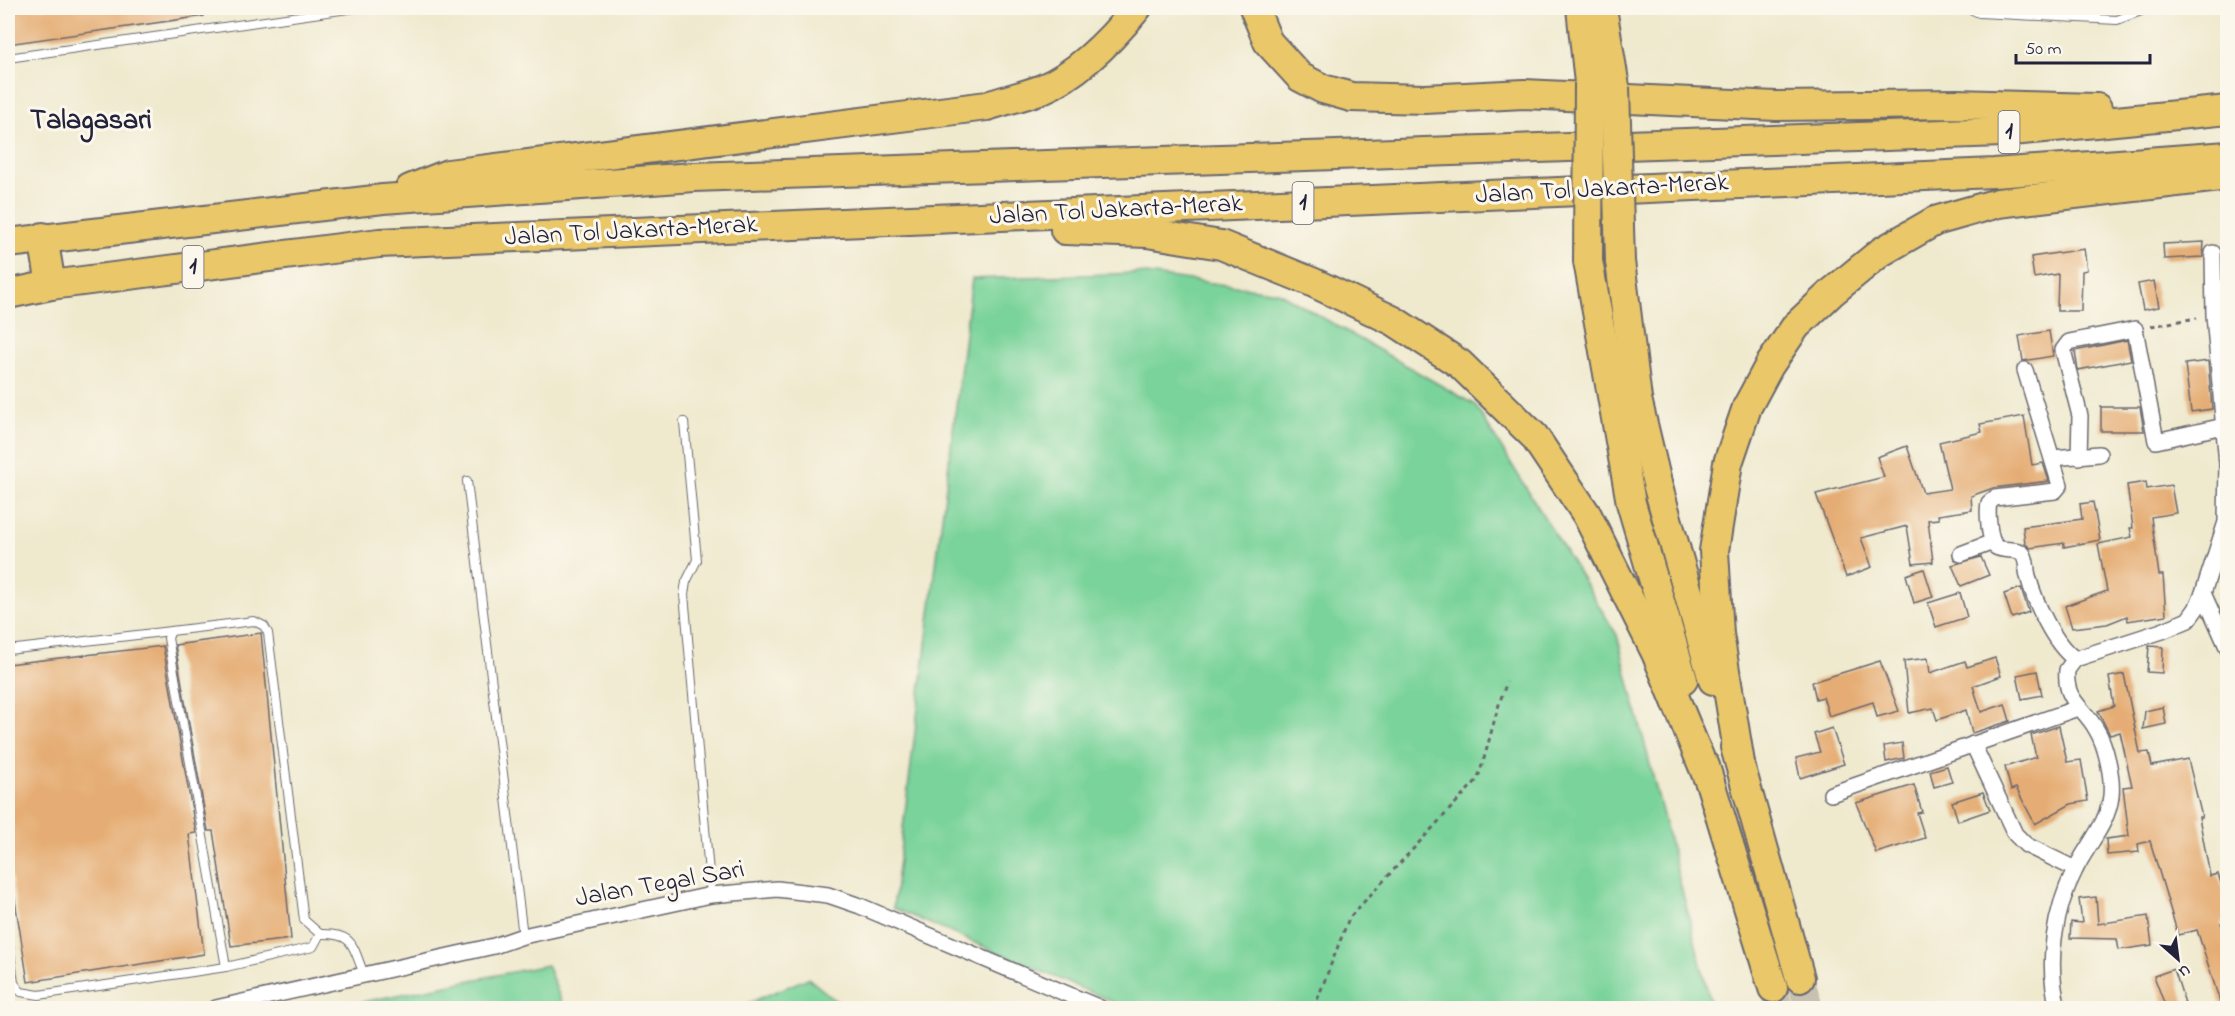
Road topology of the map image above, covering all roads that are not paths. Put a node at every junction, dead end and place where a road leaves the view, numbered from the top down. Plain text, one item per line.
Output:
1 (355, 8) edge
2 (1137, 8) edge
3 (1254, 8) edge
4 (1581, 8) edge
5 (1602, 8) edge
6 (1968, 8) edge
7 (2149, 8) edge
8 (8, 58) edge
9 (1602, 85) junction
10 (2222, 111) edge
11 (2228, 156) edge
12 (2228, 176) edge
13 (383, 199) junction
14 (43, 237) junction
15 (8, 243) edge
16 (379, 243) junction
17 (2213, 253) dead end
18 (51, 285) junction
19 (8, 294) edge
20 (2025, 370) dead end
21 (684, 422) dead end
22 (2224, 426) junction
23 (2099, 453) dead end
24 (2079, 457) junction
25 (2053, 458) junction
26 (467, 481) dead end
27 (1993, 542) junction
28 (1961, 554) dead end
29 (2203, 593) junction
30 (171, 631) junction
31 (2228, 649) edge
32 (8, 651) edge
33 (2075, 659) junction
34 (2078, 708) junction
35 (1973, 744) junction
36 (1740, 763) junction
37 (1710, 783) junction
38 (1831, 794) dead end
39 (2075, 869) junction
40 (711, 895) junction
41 (320, 934) junction
42 (523, 936) junction
43 (8, 939) edge
44 (226, 967) junction
45 (364, 974) junction
46 (1800, 978) tunnel mouth
47 (1773, 988) tunnel mouth
48 (216, 1008) edge
49 (1100, 1008) edge
50 (2058, 1008) edge

1 - 8 lane
2 - 13 highway
3 - 10 highway
4 - 9 highway
5 - 9 highway
6 - 7 lane
9 - 36 highway, bridge
9 - 37 highway, bridge
10 - 13 highway, Jalan Tol Jakarta–Merak / 1
11 - 16 highway, Jalan Tol Jakarta–Merak / 1
12 - 36 highway
13 - 14 highway, Jalan Tol Jakarta–Merak / 1
14 - 15 highway, Jalan Tol Jakarta–Merak / 1
14 - 18 highway
16 - 18 highway, Jalan Tol Jakarta–Merak / 1
16 - 37 highway
17 - 22 street
18 - 19 highway, Jalan Tol Jakarta–Merak / 1
20 - 25 street
21 - 40 lane
22 - 24 street
22 - 29 street
23 - 24 street
24 - 25 street
25 - 27 street
26 - 42 lane
27 - 28 street
27 - 33 street
29 - 31 street
29 - 33 street
30 - 32 lane
30 - 41 lane
30 - 44 lane
33 - 34 street
34 - 35 street
34 - 39 street
35 - 38 street
35 - 39 street
36 - 46 highway
37 - 47 highway
39 - 50 street
40 - 42 street, Jalan Tegal Sari
40 - 49 street, Jalan Tegal Sari
41 - 44 lane
41 - 45 lane
42 - 45 street, Jalan Tegal Sari
43 - 44 lane
45 - 48 street, Jalan Tegal Sari

